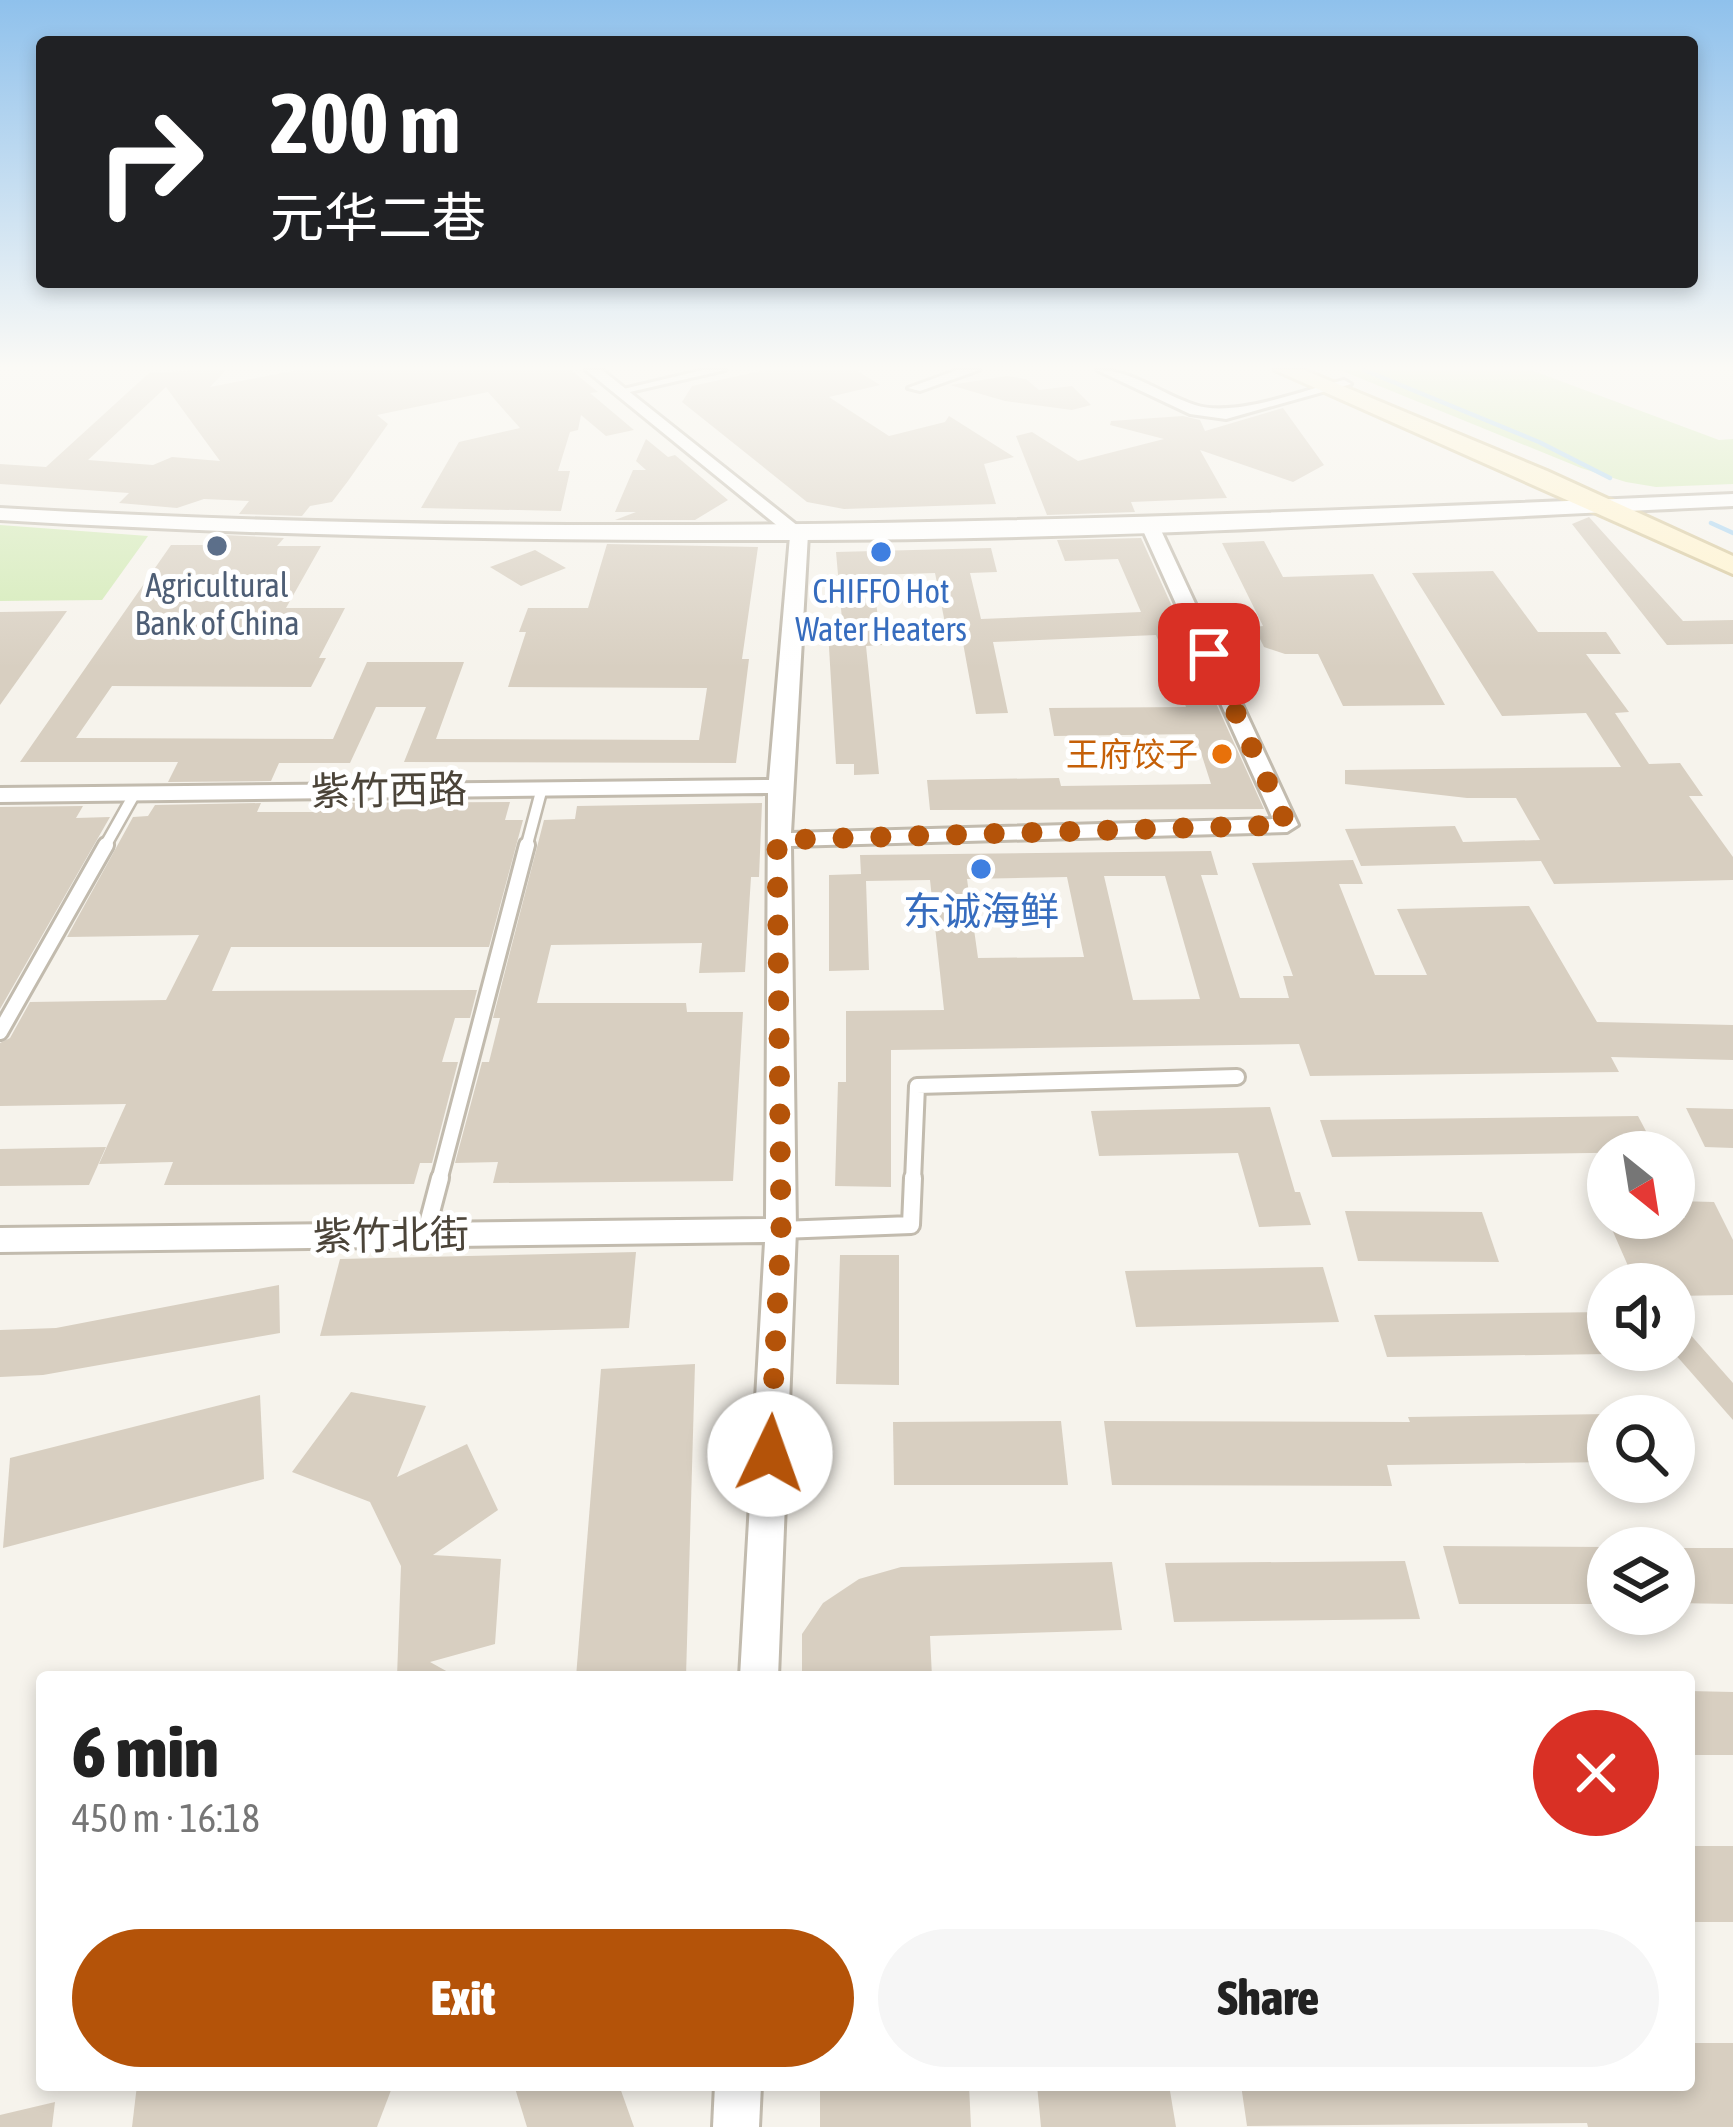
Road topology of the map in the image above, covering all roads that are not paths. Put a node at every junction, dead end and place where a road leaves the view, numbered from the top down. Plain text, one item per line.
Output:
1 (718, 469) edge
2 (1530, 469) edge
3 (1733, 500) edge
4 (1615, 506) junction
5 (0, 514) edge
6 (1150, 526) junction
7 (799, 534) junction
8 (1733, 555) edge
9 (1733, 566) edge
10 (779, 786) junction
11 (542, 788) junction
12 (135, 793) junction
13 (0, 795) edge
14 (777, 840) junction
15 (0, 1032) edge
16 (1238, 1077) dead end
17 (781, 1230) junction
18 (425, 1235) junction
19 (0, 1240) edge
20 (759, 1671) edge
21 (738, 2091) edge
22 (736, 2127) edge

1 - 7 street
2 - 4 main road
3 - 4 street
4 - 6 street
4 - 8 main road
4 - 9 main road
5 - 7 street
6 - 7 street
6 - 14 street
7 - 10 street
10 - 11 street, 紫竹西路
10 - 14 street
11 - 12 street, 紫竹西路
11 - 18 lane
12 - 13 street, 紫竹西路
12 - 15 lane
14 - 17 street
16 - 17 lane
17 - 18 street, 紫竹北街
17 - 20 street
18 - 19 street, 紫竹北街
21 - 22 street

